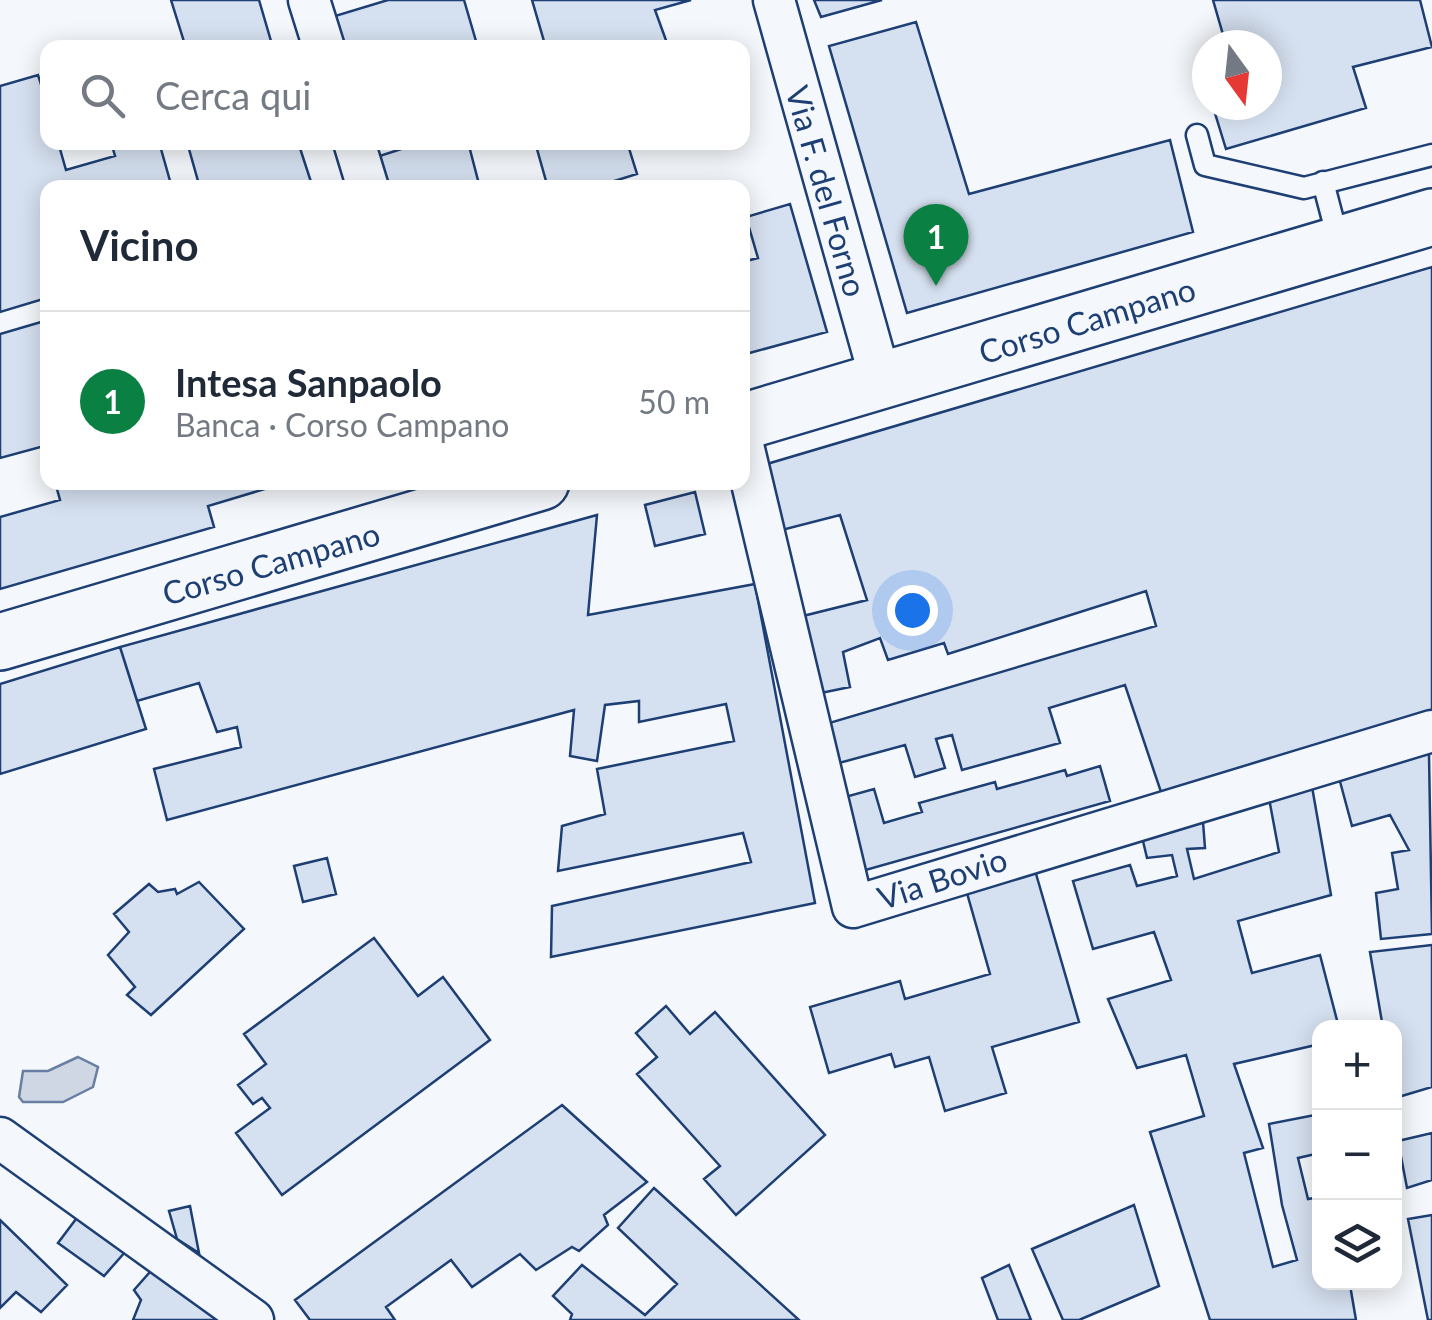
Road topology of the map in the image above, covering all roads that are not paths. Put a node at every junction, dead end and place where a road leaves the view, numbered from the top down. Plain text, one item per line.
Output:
1 (308, 0) edge
2 (774, 0) edge
3 (321, 40) edge
4 (1198, 134) dead end
5 (356, 150) edge
6 (1432, 154) edge
7 (366, 180) edge
8 (1324, 182) junction
9 (1432, 217) edge
10 (1340, 245) junction
11 (881, 381) junction
12 (750, 420) edge
13 (750, 475) edge
14 (466, 493) edge
15 (0, 642) edge
16 (1432, 731) edge
17 (1, 1140) edge
18 (253, 1320) edge

1 - 3 street
2 - 11 street, Via F. del Forno
4 - 8 lane
5 - 7 street
6 - 8 lane
8 - 10 lane
9 - 10 main road, Corso Campano
10 - 11 main road, Corso Campano
11 - 12 main road, Corso Campano
13 - 16 street, Via Bovio
14 - 15 main road, Corso Campano
17 - 18 street

